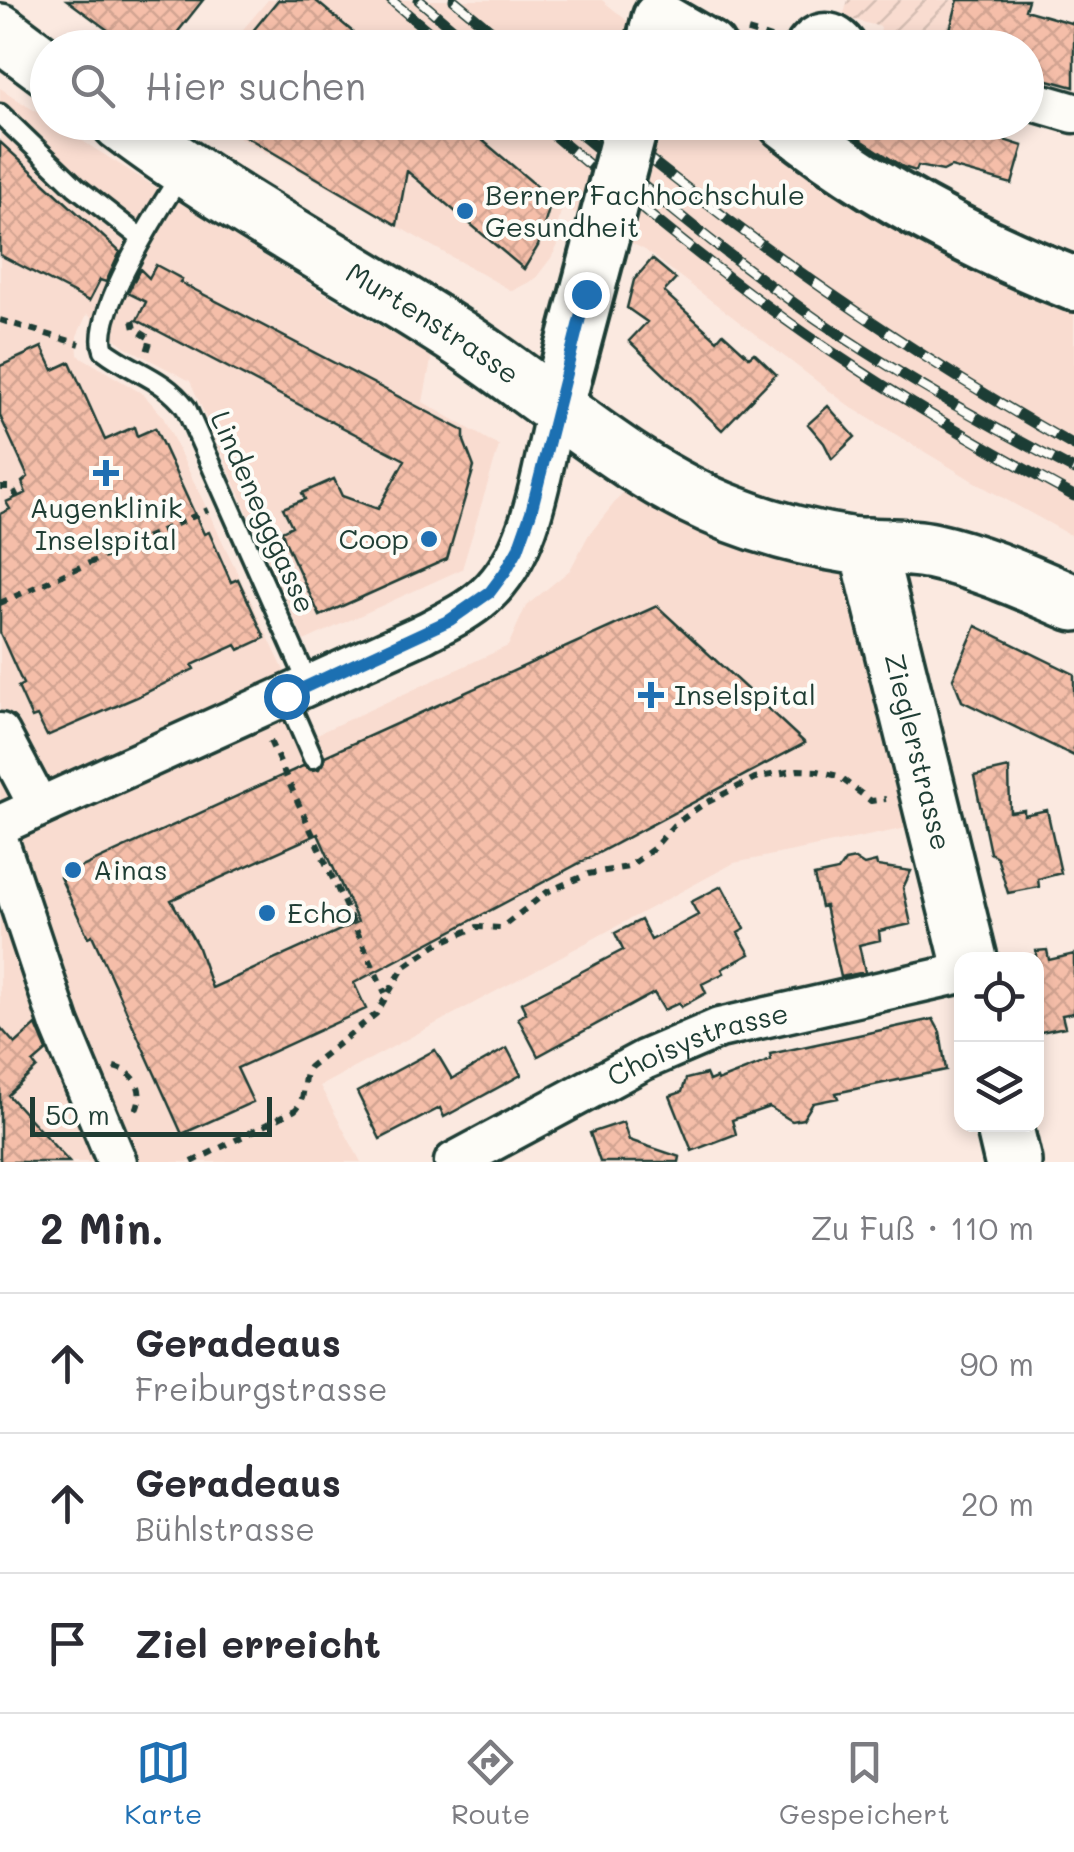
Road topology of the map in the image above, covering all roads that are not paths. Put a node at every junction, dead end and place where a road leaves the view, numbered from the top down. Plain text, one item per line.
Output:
1 (0, 32) edge
2 (30, 54) edge
3 (1044, 104) edge
4 (1074, 113) edge
5 (0, 114) edge
6 (145, 140) edge
7 (627, 140) edge
8 (808, 140) edge
9 (185, 168) junction
10 (141, 238) junction
11 (1074, 284) edge
12 (556, 410) junction
13 (867, 546) junction
14 (1074, 603) edge
15 (283, 697) junction
16 (0, 733) edge
17 (313, 758) dead end
18 (38, 807) junction
19 (0, 825) edge
20 (0, 845) edge
21 (967, 952) edge
22 (954, 975) edge
23 (1006, 1132) edge
24 (117, 1162) edge
25 (454, 1162) edge
26 (1012, 1162) edge

1 - 2 main road
3 - 4 street
5 - 10 lane
6 - 9 main road, Murtenstrasse
7 - 12 main road, bridge
8 - 11 main road
9 - 10 lane
9 - 12 main road, Murtenstrasse
10 - 15 lane, Lindenegggasse
12 - 13 main road, Murtenstrasse
12 - 15 street
13 - 14 main road, Murtenstrasse
13 - 21 main road, Zieglerstrasse
15 - 17 lane, Lindenegggasse
15 - 18 street
16 - 18 street
18 - 19 street
20 - 24 street
22 - 25 street, Choisystrasse
23 - 26 main road

